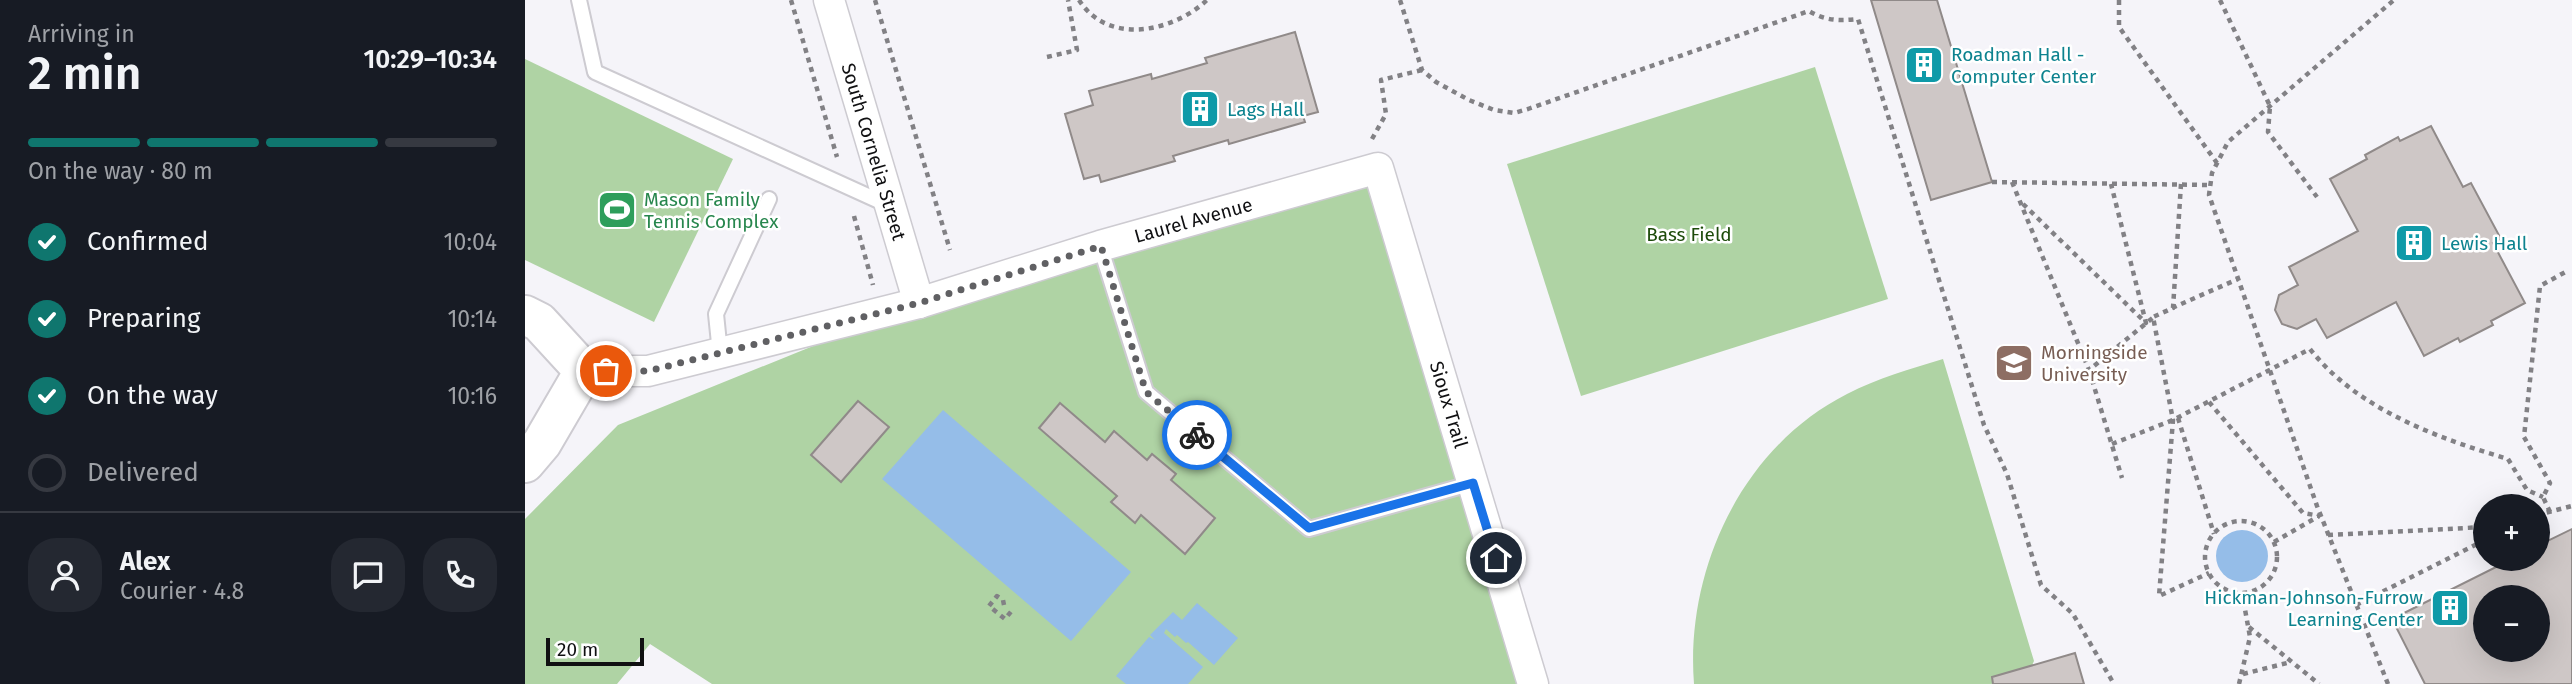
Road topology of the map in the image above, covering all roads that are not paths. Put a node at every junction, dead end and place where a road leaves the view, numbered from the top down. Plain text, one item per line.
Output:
1 (579, 0) edge
2 (829, 0) edge
3 (1374, 159) joint
4 (769, 199) dead end
5 (891, 207) junction
6 (1101, 246) junction
7 (919, 303) junction
8 (525, 314) edge
9 (720, 353) junction
10 (584, 370) junction
11 (525, 463) edge
12 (1473, 483) junction
13 (1533, 684) edge

1 - 5 lane
2 - 5 street, South Cornelia Street
3 - 6 street, Laurel Avenue
3 - 12 street, Sioux Trail
4 - 9 lane
5 - 7 street, South Cornelia Street
6 - 7 street, Laurel Avenue
6 - 12 lane
7 - 9 street, Laurel Avenue
8 - 10 street
9 - 10 street, Laurel Avenue
10 - 11 street
12 - 13 street, Sioux Trail

